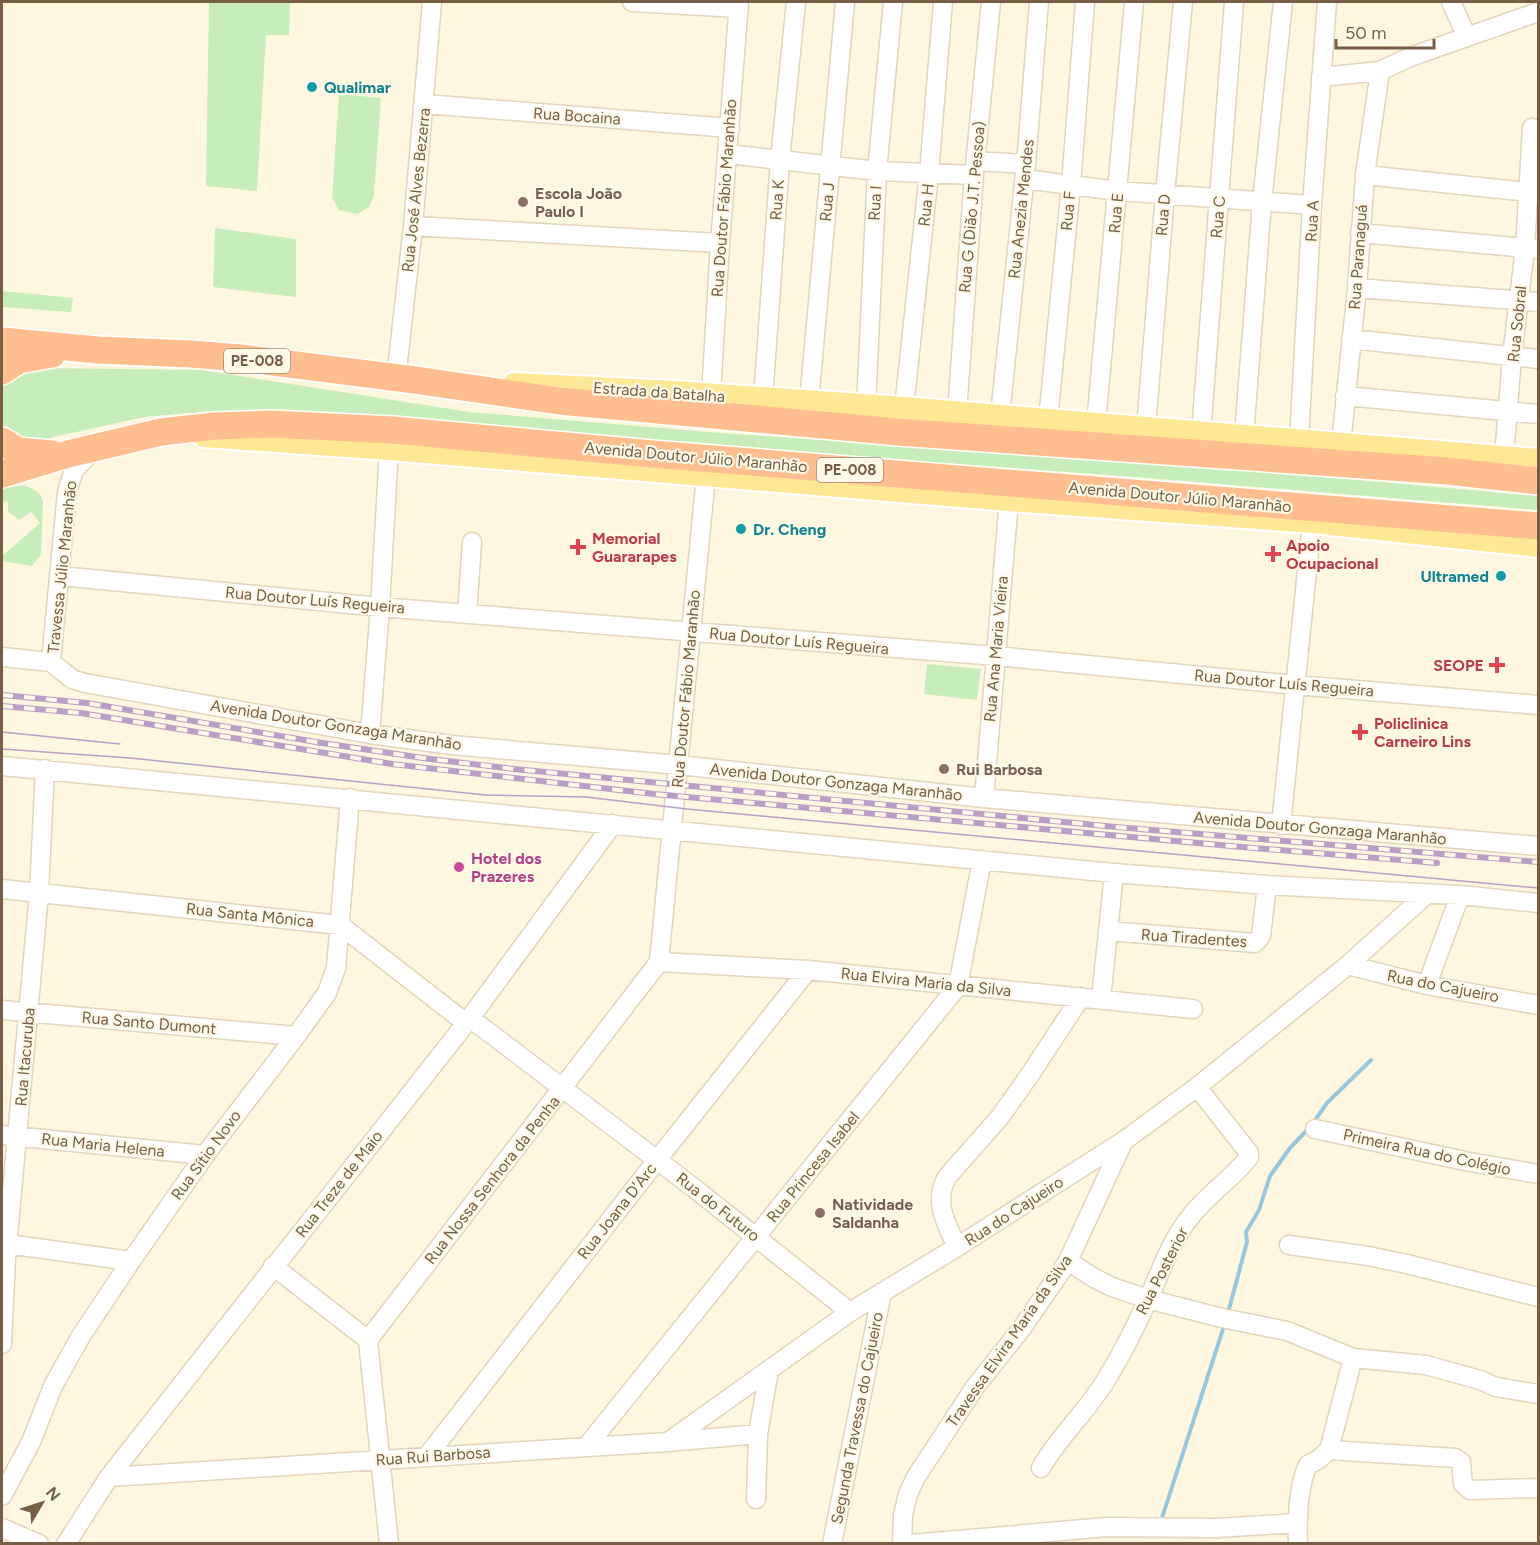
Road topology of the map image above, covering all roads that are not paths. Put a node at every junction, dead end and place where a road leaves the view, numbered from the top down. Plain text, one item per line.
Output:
1 (432, 2) edge
2 (632, 2) edge
3 (796, 2) edge
4 (845, 2) edge
5 (893, 2) edge
6 (943, 2) edge
7 (991, 2) edge
8 (1039, 2) edge
9 (1084, 2) edge
10 (1134, 2) edge
11 (1184, 2) edge
12 (1234, 2) edge
13 (1283, 2) edge
14 (1327, 2) edge
15 (1451, 2) edge
16 (739, 5) edge
17 (1539, 12) edge
18 (1467, 37) junction
19 (1380, 71) junction
20 (1321, 77) junction
21 (425, 104) junction
22 (730, 128) junction
23 (1533, 129) dead end
24 (728, 154) junction
25 (780, 160) junction
26 (830, 166) junction
27 (975, 168) junction
28 (877, 171) junction
29 (929, 172) junction
30 (1025, 172) junction
31 (1365, 175) junction
32 (1071, 185) junction
33 (1118, 190) junction
34 (1534, 192) edge
35 (1165, 194) junction
36 (1220, 198) junction
37 (1262, 201) junction
38 (1312, 205) junction
39 (413, 226) junction
40 (1360, 233) junction
41 (720, 243) junction
42 (1532, 249) edge
43 (1357, 288) junction
44 (1519, 301) junction
45 (1539, 302) edge
46 (1351, 339) junction
47 (2, 340) edge
48 (98, 350) junction
49 (1512, 357) junction
50 (1539, 359) edge
51 (2, 370) edge
52 (405, 379) junction
53 (711, 395) junction
54 (1345, 396) junction
55 (764, 399) junction
56 (809, 402) junction
57 (866, 406) junction
58 (904, 408) junction
59 (1508, 411) junction
60 (957, 413) junction
61 (1539, 414) edge
62 (1000, 416) junction
63 (1048, 420) junction
64 (1096, 424) junction
65 (1146, 428) junction
66 (161, 432) junction
67 (1201, 433) junction
68 (1244, 436) junction
69 (2, 441) edge
70 (1299, 441) junction
71 (1341, 444) junction
72 (98, 446) junction
73 (388, 448) junction
74 (68, 454) junction
75 (1504, 457) junction
76 (1539, 460) edge
77 (2, 474) edge
78 (706, 476) junction
79 (1539, 481) edge
80 (1009, 500) junction
81 (1312, 522) junction
82 (1539, 526) edge
83 (472, 542) dead end
84 (1539, 546) edge
85 (60, 576) junction
86 (380, 607) junction
87 (467, 614) junction
88 (690, 632) junction
89 (996, 656) junction
90 (2, 657) edge
91 (51, 662) junction
92 (1296, 685) junction
93 (1539, 705) edge
94 (370, 734) junction
95 (680, 765) junction
96 (2, 766) edge
97 (45, 769) junction
98 (350, 798) junction
99 (984, 798) junction
100 (613, 824) junction
101 (1281, 825) junction
102 (673, 831) junction
103 (1539, 846) edge
104 (982, 860) junction
105 (1114, 873) junction
106 (1267, 885) junction
107 (2, 889) edge
108 (39, 893) junction
109 (1427, 894) junction
110 (1460, 895) junction
111 (1539, 903) edge
112 (340, 925) junction
113 (1109, 931) junction
114 (659, 962) junction
115 (1348, 964) junction
116 (808, 970) junction
117 (1427, 985) junction
118 (958, 986) junction
119 (1081, 998) junction
120 (1101, 999) junction
121 (1539, 1005) edge
122 (1193, 1009) dead end
123 (2, 1010) edge
124 (29, 1012) junction
125 (468, 1020) junction
126 (297, 1036) junction
127 (1197, 1088) junction
128 (563, 1089) junction
129 (1315, 1129) dead end
130 (10, 1136) edge
131 (1125, 1140) junction
132 (205, 1155) junction
133 (657, 1160) junction
134 (1539, 1174) edge
135 (757, 1237) junction
136 (1288, 1245) dead end
137 (957, 1247) junction
138 (5, 1253) edge
139 (131, 1261) junction
140 (1068, 1261) junction
141 (273, 1266) junction
142 (882, 1292) junction
143 (1539, 1297) edge
144 (1148, 1299) junction
145 (850, 1312) junction
146 (368, 1340) junction
147 (2, 1344) edge
148 (1353, 1358) junction
149 (769, 1370) junction
150 (1539, 1394) edge
151 (758, 1434) junction
152 (668, 1442) junction
153 (587, 1446) junction
154 (1329, 1450) junction
155 (428, 1455) junction
156 (381, 1460) junction
157 (1041, 1468) dead end
158 (109, 1477) junction
159 (1539, 1488) edge
160 (2, 1496) edge
161 (756, 1499) dead end
162 (1297, 1523) junction
163 (2, 1528) edge
164 (39, 1544) edge
165 (66, 1544) edge
166 (389, 1544) edge
167 (832, 1544) edge
168 (903, 1544) edge
169 (911, 1544) edge
170 (1298, 1544) edge

1 - 21 street, Rua José Alves Bezerra
2 - 16 street
3 - 25 street, Rua K
4 - 26 street, Rua J
5 - 28 street, Rua I
6 - 29 street, Rua H
7 - 27 street, Rua G (Dião J.T. Pessoa)
8 - 30 street, Rua Anezia Mendes
9 - 32 street, Rua F
10 - 33 street, Rua E
11 - 35 street, Rua D
12 - 36 street, Rua C
13 - 37 street
14 - 20 street, Rua A
15 - 18 street
16 - 22 street, Rua Doutor Fábio Maranhão
17 - 18 street
18 - 19 street
19 - 20 street
19 - 31 street, Rua Paranaguá
20 - 38 street, Rua A
21 - 22 street, Rua Bocaina
21 - 39 street, Rua José Alves Bezerra
22 - 24 street, Rua Doutor Fábio Maranhão
23 - 34 street, Rua Sobral
24 - 25 street
24 - 41 street, Rua Doutor Fábio Maranhão
25 - 26 street
25 - 55 street, Rua K
26 - 28 street
26 - 56 street, Rua J
27 - 29 street
27 - 30 street
27 - 60 street, Rua G (Dião J.T. Pessoa)
28 - 29 street
28 - 57 street, Rua I
29 - 58 street, Rua H
30 - 32 street
30 - 62 street, Rua Anezia Mendes
31 - 34 street
31 - 40 street, Rua Paranaguá
32 - 33 street
32 - 63 street, Rua F
33 - 35 street
33 - 64 street, Rua E
34 - 42 street, Rua Sobral
35 - 36 street
35 - 65 street, Rua D
36 - 37 street
36 - 67 street, Rua C
37 - 38 street
37 - 68 street
38 - 70 street, Rua A
39 - 41 street
39 - 52 street, Rua José Alves Bezerra
40 - 42 street
40 - 43 street, Rua Paranaguá
41 - 53 street, Rua Doutor Fábio Maranhão
42 - 44 street, Rua Sobral
43 - 44 street
43 - 46 street, Rua Paranaguá
44 - 45 street
44 - 49 street, Rua Sobral
46 - 49 street
46 - 54 street, Rua Paranaguá
47 - 48 highway, PE-008
48 - 51 highway
48 - 52 highway, PE-008
49 - 50 street
49 - 59 street, Rua Sobral
52 - 53 main road, Estrada da Batalha
52 - 79 highway, PE-008
53 - 55 main road, Estrada da Batalha
54 - 59 street
54 - 71 street, Rua Paranaguá
55 - 56 main road, Estrada da Batalha
56 - 57 main road, Estrada da Batalha
57 - 58 main road, Estrada da Batalha
58 - 60 main road
59 - 61 street
59 - 75 street, Rua Sobral
60 - 62 main road
62 - 63 main road
63 - 64 main road
64 - 65 main road
65 - 67 main road
66 - 72 highway, Avenida Doutor Júlio Maranhão / PE-008
66 - 73 main road
66 - 82 highway, Avenida Doutor Júlio Maranhão / PE-008
67 - 68 main road
68 - 70 main road
69 - 74 highway
70 - 71 main road
71 - 75 main road
72 - 74 highway, Avenida Doutor Júlio Maranhão / PE-008
72 - 85 street, Travessa Júlio Maranhão
73 - 78 main road, Avenida Doutor Júlio Maranhão
73 - 86 street
74 - 77 highway, Avenida Doutor Júlio Maranhão / PE-008
75 - 76 main road
78 - 80 main road, Avenida Doutor Júlio Maranhão
78 - 88 street, Rua Doutor Fábio Maranhão
80 - 81 main road, Avenida Doutor Júlio Maranhão
80 - 89 street, Rua Ana Maria Vieira
81 - 84 main road, Avenida Doutor Júlio Maranhão
81 - 92 street
83 - 87 street
85 - 86 street, Rua Doutor Luís Regueira
85 - 91 street, Travessa Júlio Maranhão
86 - 87 street, Rua Doutor Luís Regueira
86 - 94 street
87 - 88 street, Rua Doutor Luís Regueira
88 - 89 street, Rua Doutor Luís Regueira
88 - 95 street, Rua Doutor Fábio Maranhão
89 - 92 street, Rua Doutor Luís Regueira
89 - 99 street, Rua Ana Maria Vieira
90 - 91 street
91 - 94 street, Avenida Doutor Gonzaga Maranhão
92 - 93 street, Rua Doutor Luís Regueira
92 - 101 street
94 - 95 street, Avenida Doutor Gonzaga Maranhão
95 - 99 street, Avenida Doutor Gonzaga Maranhão
95 - 102 street, Rua Doutor Fábio Maranhão
96 - 97 street
97 - 98 street
97 - 108 street, Rua Itacuruba
98 - 100 street
98 - 112 street, Rua Sítio Novo
99 - 101 street, Avenida Doutor Gonzaga Maranhão
100 - 102 street
100 - 125 street, Rua Treze de Maio
101 - 103 street, Avenida Doutor Gonzaga Maranhão
102 - 104 street
102 - 114 street
104 - 105 street
104 - 118 street, Rua Princesa Isabel
105 - 106 street
105 - 113 street
106 - 109 street
106 - 113 street, Rua Tiradentes
107 - 108 street, Rua Santa Mônica
108 - 112 street, Rua Santa Mônica
108 - 124 street, Rua Itacuruba
109 - 110 street
109 - 115 street, Rua do Cajueiro
110 - 111 street
110 - 117 street
112 - 125 street
112 - 126 street, Rua Sítio Novo
113 - 120 street
114 - 116 street, Rua Elvira Maria da Silva
114 - 128 street, Rua Nossa Senhora da Penha
115 - 117 street, Rua do Cajueiro
115 - 127 street, Rua do Cajueiro
116 - 118 street, Rua Elvira Maria da Silva
116 - 133 street, Rua Joana D'Arc
117 - 121 street, Rua do Cajueiro
118 - 119 street, Rua Elvira Maria da Silva
118 - 135 street, Rua Princesa Isabel
119 - 120 street, Rua Elvira Maria da Silva
119 - 137 street
120 - 122 street, Rua Elvira Maria da Silva
123 - 124 street, Rua Santo Dumont
124 - 126 street, Rua Santo Dumont
124 - 130 street, Rua Itacuruba
125 - 128 street, Rua do Futuro
125 - 141 street, Rua Treze de Maio
126 - 132 street, Rua Sítio Novo
127 - 131 street, Rua do Cajueiro
127 - 144 street, Rua Posterior
128 - 133 street, Rua do Futuro
128 - 146 street, Rua Nossa Senhora da Penha
129 - 134 street, Primeira Rua do Colégio
130 - 132 street, Rua Maria Helena
130 - 138 street, Rua Itacuruba
131 - 137 street, Rua do Cajueiro
131 - 140 street, Travessa Elvira Maria da Silva
132 - 139 street, Rua Sítio Novo
133 - 135 street, Rua do Futuro
133 - 155 street, Rua Joana D'Arc
135 - 145 street, Rua do Futuro
135 - 153 street, Rua Princesa Isabel
136 - 143 street
137 - 142 street, Rua do Cajueiro
138 - 139 street
138 - 147 street, Rua Itacuruba
139 - 160 street, Rua Sítio Novo
140 - 144 street
140 - 168 street, Travessa Elvira Maria da Silva
141 - 146 street
141 - 158 street, Rua Treze de Maio
142 - 145 street, Rua do Cajueiro
142 - 167 street, Segunda Travessa do Cajueiro
144 - 148 street
144 - 157 street, Rua Posterior
145 - 149 street, Rua do Cajueiro
146 - 156 street
148 - 150 street
148 - 154 street
149 - 151 street
149 - 152 street, Rua do Cajueiro
151 - 152 street, Rua Rui Barbosa
151 - 161 street
152 - 153 street, Rua Rui Barbosa
153 - 155 street, Rua Rui Barbosa
154 - 159 street
154 - 162 street
155 - 156 street, Rua Rui Barbosa
156 - 158 street, Rua Rui Barbosa
156 - 166 street
158 - 165 street, Rua Treze de Maio
162 - 169 street
162 - 170 street
163 - 164 street

